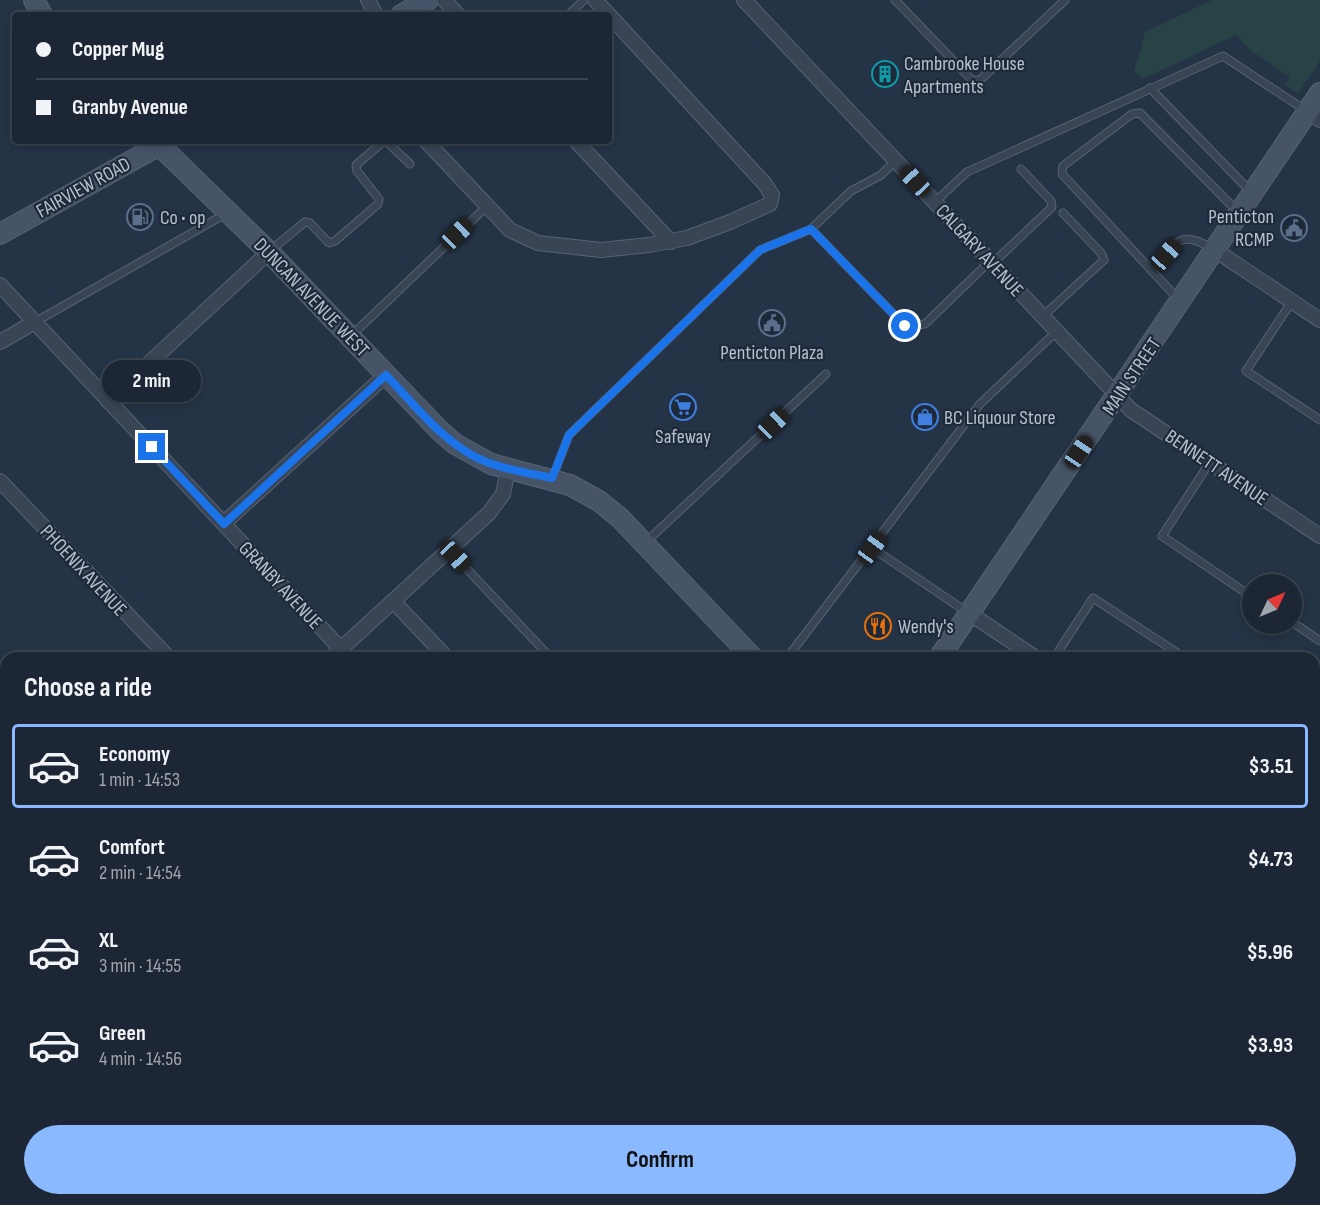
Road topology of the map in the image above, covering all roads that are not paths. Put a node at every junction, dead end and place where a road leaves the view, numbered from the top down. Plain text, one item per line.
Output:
1 (428, 0) edge
2 (444, 0) edge
3 (584, 0) edge
4 (595, 0) edge
5 (744, 0) edge
6 (895, 0) edge
7 (1065, 0) edge
8 (406, 12) edge
9 (455, 12) edge
10 (571, 12) edge
11 (606, 12) edge
12 (612, 18) edge
13 (1150, 88) junction
14 (1320, 93) edge
15 (1314, 116) edge
16 (157, 144) edge
17 (162, 144) edge
18 (381, 144) edge
19 (388, 144) edge
20 (429, 144) edge
21 (579, 144) edge
22 (896, 160) junction
23 (410, 164) dead end
24 (1021, 169) dead end
25 (1253, 194) junction
26 (935, 202) junction
27 (487, 206) junction
28 (230, 212) junction
29 (1063, 213) dead end
30 (1239, 214) junction
31 (811, 229) junction
32 (0, 234) edge
33 (670, 242) junction
34 (1215, 250) junction
35 (269, 252) junction
36 (991, 262) junction
37 (1152, 271) junction
38 (0, 285) edge
39 (1181, 302) junction
40 (1292, 302) junction
41 (1043, 316) junction
42 (1320, 320) edge
43 (35, 322) junction
44 (1057, 331) junction
45 (350, 336) junction
46 (0, 342) edge
47 (826, 374) dead end
48 (386, 375) junction
49 (1118, 395) junction
50 (108, 401) junction
51 (1320, 420) edge
52 (1210, 462) junction
53 (508, 469) junction
54 (552, 478) junction
55 (0, 481) edge
56 (224, 524) junction
57 (1320, 536) edge
58 (645, 544) junction
59 (872, 548) junction
60 (449, 550) junction
61 (1242, 590) edge
62 (393, 601) junction
63 (969, 613) junction
64 (1302, 629) edge
65 (1320, 641) edge
66 (341, 649) junction
67 (163, 652) edge
68 (338, 652) edge
69 (441, 652) edge
70 (545, 652) edge
71 (747, 652) edge
72 (792, 652) edge
73 (943, 652) edge
74 (1027, 652) edge
75 (1058, 652) edge
76 (1176, 652) edge

1 - 8 main road
2 - 9 street
3 - 10 lane
4 - 11 street
5 - 22 street, CALGARY AVENUE
6 - 7 lane
12 - 33 street
13 - 15 lane
13 - 25 lane
13 - 26 lane
14 - 15 main road, MAIN STREET
15 - 25 main road, MAIN STREET
16 - 32 main road, FAIRVIEW ROAD
17 - 28 main road, DUNCAN AVENUE WEST
18 - 35 lane
19 - 23 lane
20 - 27 street
21 - 33 street
22 - 26 street, CALGARY AVENUE
22 - 31 lane
24 - 36 lane
25 - 30 main road, MAIN STREET
26 - 36 street, CALGARY AVENUE
27 - 33 street
27 - 45 lane
28 - 35 main road, DUNCAN AVENUE WEST
28 - 43 lane
29 - 41 lane
30 - 34 main road, MAIN STREET
30 - 37 lane
31 - 36 lane
31 - 54 lane
34 - 37 lane
34 - 39 main road, MAIN STREET
34 - 40 street
35 - 45 main road, DUNCAN AVENUE WEST
35 - 50 street
36 - 41 street, CALGARY AVENUE
37 - 39 lane
38 - 43 street, GRANBY AVENUE
39 - 49 main road, MAIN STREET
40 - 42 street
40 - 51 lane
41 - 44 street, CALGARY AVENUE
43 - 46 street
43 - 50 street, GRANBY AVENUE
44 - 49 street, CALGARY AVENUE
44 - 59 lane
45 - 48 main road, DUNCAN AVENUE WEST
47 - 58 lane
48 - 53 main road, DUNCAN AVENUE WEST
48 - 56 street
49 - 52 street, BENNETT AVENUE
49 - 63 main road, MAIN STREET
50 - 56 street, GRANBY AVENUE
52 - 57 street, BENNETT AVENUE
52 - 61 lane
53 - 54 main road, DUNCAN AVENUE WEST
53 - 60 street
54 - 58 main road, DUNCAN AVENUE WEST
55 - 67 street, PHOENIX AVENUE
56 - 66 street, GRANBY AVENUE
58 - 71 main road, DUNCAN AVENUE WEST
59 - 63 lane
59 - 72 lane
60 - 62 street
60 - 70 lane
62 - 66 street
62 - 69 street
63 - 73 main road, MAIN STREET
63 - 74 street
64 - 65 lane
66 - 68 street
75 - 76 lane

